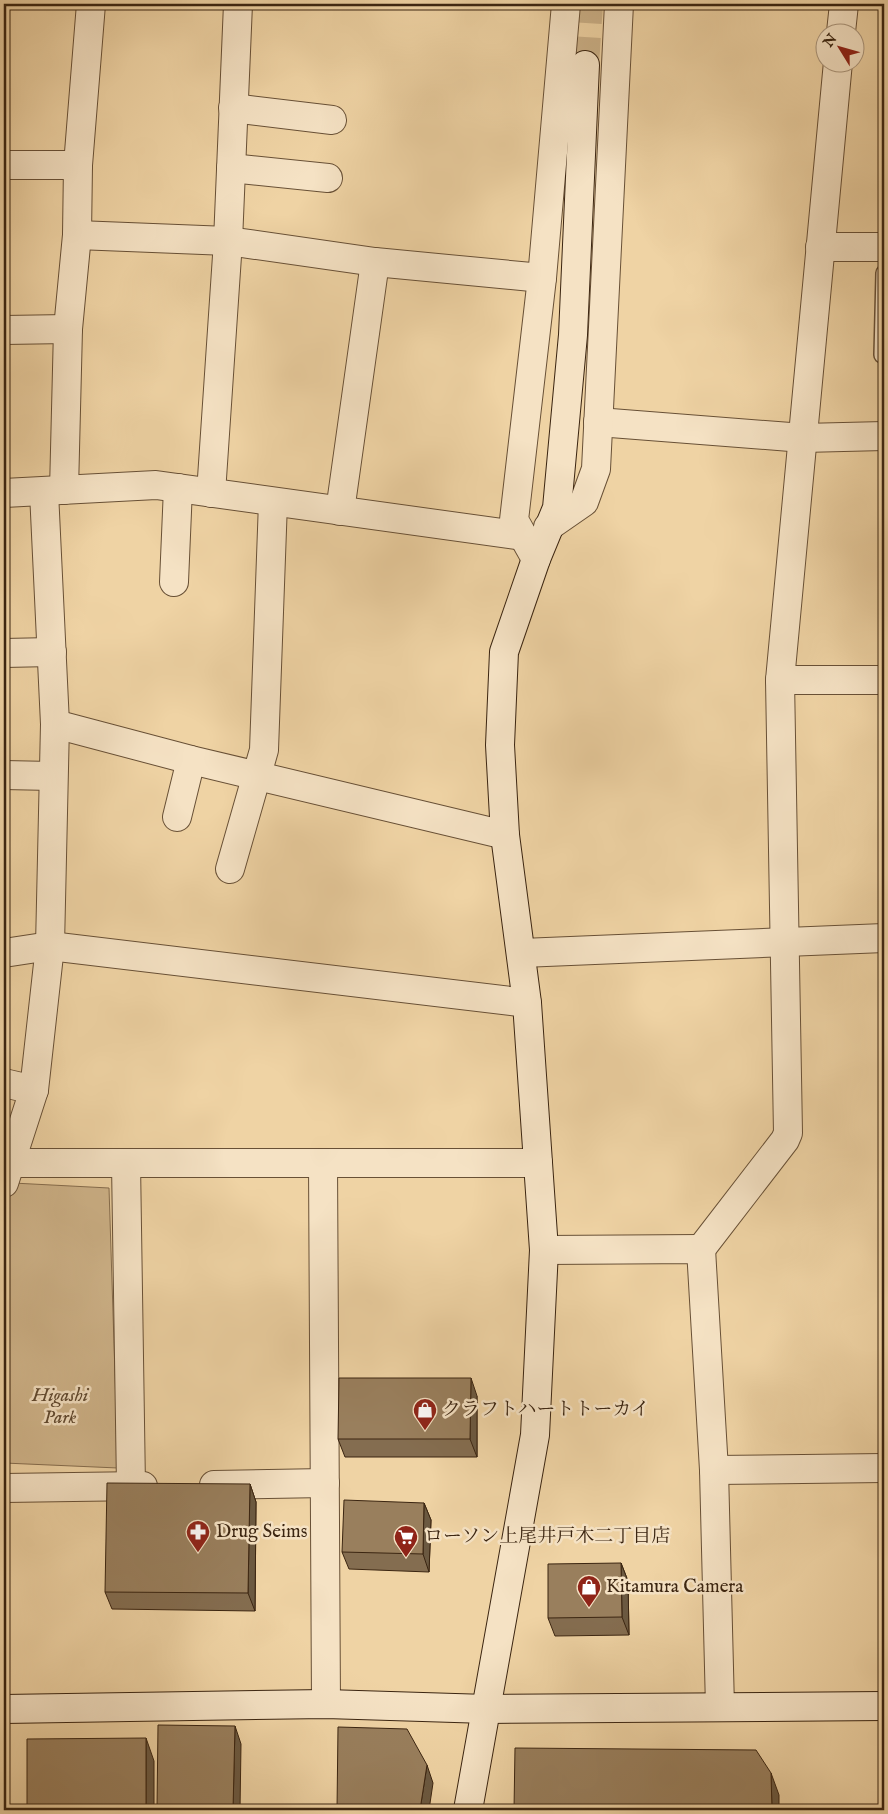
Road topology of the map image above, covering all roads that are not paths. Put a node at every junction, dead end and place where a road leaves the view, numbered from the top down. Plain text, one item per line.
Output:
1 (91, 4) edge
2 (238, 4) edge
3 (566, 4) edge
4 (619, 4) edge
5 (844, 4) edge
6 (842, 22) edge
7 (585, 65) tunnel mouth
8 (837, 72) edge
9 (233, 108) junction
10 (332, 120) dead end
11 (4, 165) edge
12 (78, 165) junction
13 (231, 168) junction
14 (328, 178) dead end
15 (77, 235) junction
16 (228, 241) junction
17 (820, 247) junction
18 (884, 247) edge
19 (375, 262) junction
20 (884, 273) edge
21 (542, 278) junction
22 (68, 329) junction
23 (4, 330) edge
24 (882, 354) dead end
25 (598, 422) junction
26 (884, 436) edge
27 (803, 438) junction
28 (178, 488) junction
29 (54, 491) junction
30 (4, 493) edge
31 (211, 493) junction
32 (273, 502) junction
33 (340, 511) junction
34 (548, 527) junction
35 (530, 548) junction
36 (174, 582) dead end
37 (52, 652) junction
38 (4, 653) edge
39 (780, 680) junction
40 (884, 680) edge
41 (55, 724) junction
42 (191, 760) junction
43 (4, 775) edge
44 (52, 776) junction
45 (256, 776) junction
46 (177, 817) dead end
47 (505, 835) junction
48 (230, 869) dead end
49 (884, 938) edge
50 (783, 941) junction
51 (50, 946) junction
52 (4, 953) edge
53 (522, 953) junction
54 (527, 1003) junction
55 (4, 1083) edge
56 (34, 1090) junction
57 (538, 1162) junction
58 (126, 1163) junction
59 (323, 1163) junction
60 (7, 1173) edge
61 (701, 1249) junction
62 (544, 1250) junction
63 (884, 1468) edge
64 (714, 1470) junction
65 (325, 1484) junction
66 (131, 1486) junction
67 (4, 1488) edge
68 (326, 1704) junction
69 (884, 1706) edge
70 (720, 1707) junction
71 (4, 1709) edge
72 (487, 1709) junction
73 (468, 1810) edge

1 - 12 street
2 - 9 street
3 - 21 street
4 - 25 street
5 - 6 street
7 - 34 street
8 - 17 street
9 - 10 street
9 - 13 street
11 - 12 street
12 - 15 street
13 - 14 street
13 - 16 street
15 - 16 street
15 - 22 street
16 - 19 street
16 - 31 street
17 - 18 street
17 - 27 street
19 - 21 street
19 - 33 street
20 - 24 lane
21 - 35 street
22 - 23 street
22 - 29 street
25 - 27 street
25 - 34 street
26 - 27 street
27 - 39 street
28 - 29 street
28 - 31 street
28 - 36 street
29 - 30 street
29 - 37 street
31 - 32 street
32 - 33 street
32 - 45 street
33 - 35 street
34 - 35 street
35 - 47 street
37 - 38 street
37 - 41 street
39 - 40 street
39 - 50 street
41 - 42 street
41 - 44 street
42 - 45 street
42 - 46 street
43 - 44 street
44 - 51 street
45 - 47 street
45 - 48 street
47 - 53 street
49 - 50 street
50 - 53 street
50 - 61 street
51 - 52 street
51 - 54 street
51 - 56 street
53 - 54 street
54 - 57 street
55 - 56 street
56 - 60 street
57 - 59 street
57 - 62 street
58 - 59 street
58 - 60 street
58 - 66 street
59 - 65 street
61 - 62 street
61 - 64 street
62 - 72 street
63 - 64 street
64 - 70 street
65 - 66 street
65 - 68 street
66 - 67 street
68 - 71 street
68 - 72 street
69 - 70 street
70 - 72 street
72 - 73 street

